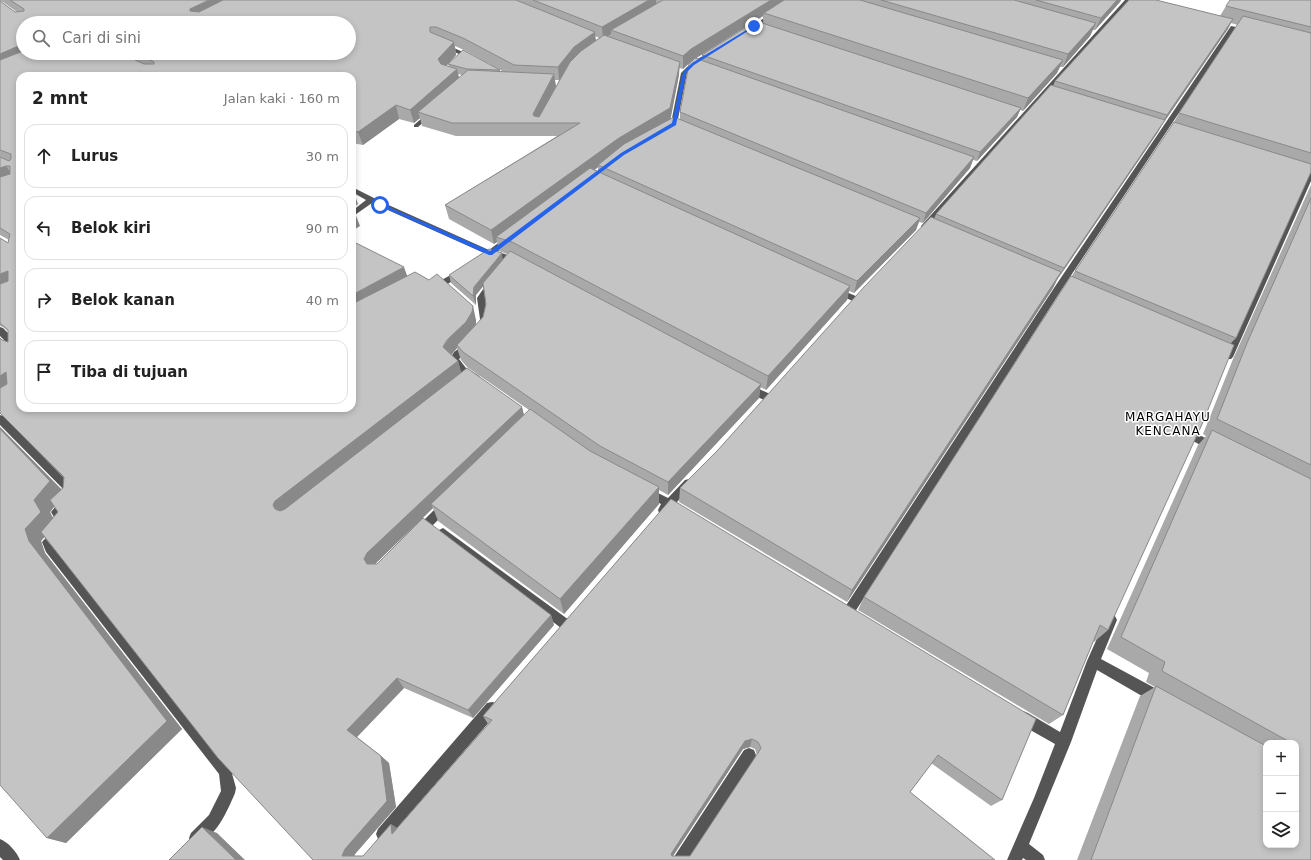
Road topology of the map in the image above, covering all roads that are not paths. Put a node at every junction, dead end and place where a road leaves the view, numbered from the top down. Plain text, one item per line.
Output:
1 (796, 0) edge
2 (1128, 0) edge
3 (1135, 2) edge
4 (1225, 25) edge
5 (754, 26) junction
6 (1233, 27) junction
7 (762, 29) edge
8 (1240, 29) edge
9 (1089, 31) edge
10 (742, 34) edge
11 (1096, 34) junction
12 (436, 42) edge
13 (718, 49) edge
14 (476, 60) edge
15 (693, 64) junction
16 (701, 67) edge
17 (1056, 68) edge
18 (677, 70) edge
19 (1064, 71) junction
20 (684, 73) junction
21 (1045, 93) junction
22 (1052, 96) edge
23 (437, 108) edge
24 (1016, 113) edge
25 (1023, 115) junction
26 (416, 126) dead end
27 (661, 132) edge
28 (1309, 174) edge
29 (356, 191) edge
30 (371, 200) junction
31 (356, 212) edge
32 (923, 229) edge
33 (515, 234) edge
34 (490, 253) junction
35 (478, 261) edge
36 (506, 266) junction
37 (524, 267) edge
38 (466, 268) edge
39 (432, 280) edge
40 (826, 286) edge
41 (855, 299) edge
42 (472, 308) edge
43 (484, 318) junction
44 (0, 330) edge
45 (16, 347) edge
46 (1224, 360) edge
47 (739, 383) edge
48 (484, 384) edge
49 (767, 398) edge
50 (0, 419) edge
51 (1222, 450) edge
52 (1188, 451) edge
53 (695, 477) edge
54 (636, 485) edge
55 (451, 501) edge
56 (669, 503) junction
57 (685, 513) edge
58 (654, 521) edge
59 (428, 522) junction
60 (412, 538) edge
61 (836, 604) edge
62 (1116, 610) edge
63 (849, 612) junction
64 (574, 613) edge
65 (860, 619) edge
66 (565, 624) junction
67 (554, 636) edge
68 (1093, 661) junction
69 (502, 697) edge
70 (1169, 703) edge
71 (1010, 710) edge
72 (1064, 742) junction
73 (749, 755) edge
74 (377, 842) edge
75 (189, 845) edge
76 (0, 846) edge
77 (1017, 854) edge
78 (13, 860) edge
79 (679, 860) edge
80 (1038, 860) edge

1 - 5 street
2 - 3 street
2 - 11 street
4 - 6 street
5 - 7 street
5 - 10 street
6 - 8 street
6 - 63 street
9 - 11 street
11 - 19 street
12 - 14 street
13 - 15 street
15 - 16 street
15 - 20 street
17 - 19 street
18 - 20 street
19 - 21 street
20 - 27 street
21 - 22 street
21 - 25 street
23 - 26 street
24 - 25 street
25 - 32 street
28 - 46 street
29 - 30 street
30 - 31 street
30 - 34 street
33 - 34 street
34 - 35 street
34 - 36 street
36 - 37 street
36 - 43 street
38 - 39 street
40 - 41 street
42 - 43 street
43 - 48 street
44 - 45 street
47 - 49 street
50 - 75 street
51 - 52 street
53 - 56 street
54 - 56 street
55 - 59 street
56 - 57 street
56 - 58 street
59 - 60 street
59 - 66 street
61 - 63 street
62 - 68 street
63 - 65 street
64 - 66 street
66 - 67 street
68 - 70 street
68 - 72 street
69 - 74 street
71 - 72 street
72 - 77 street
73 - 79 street
76 - 78 street
77 - 80 street

